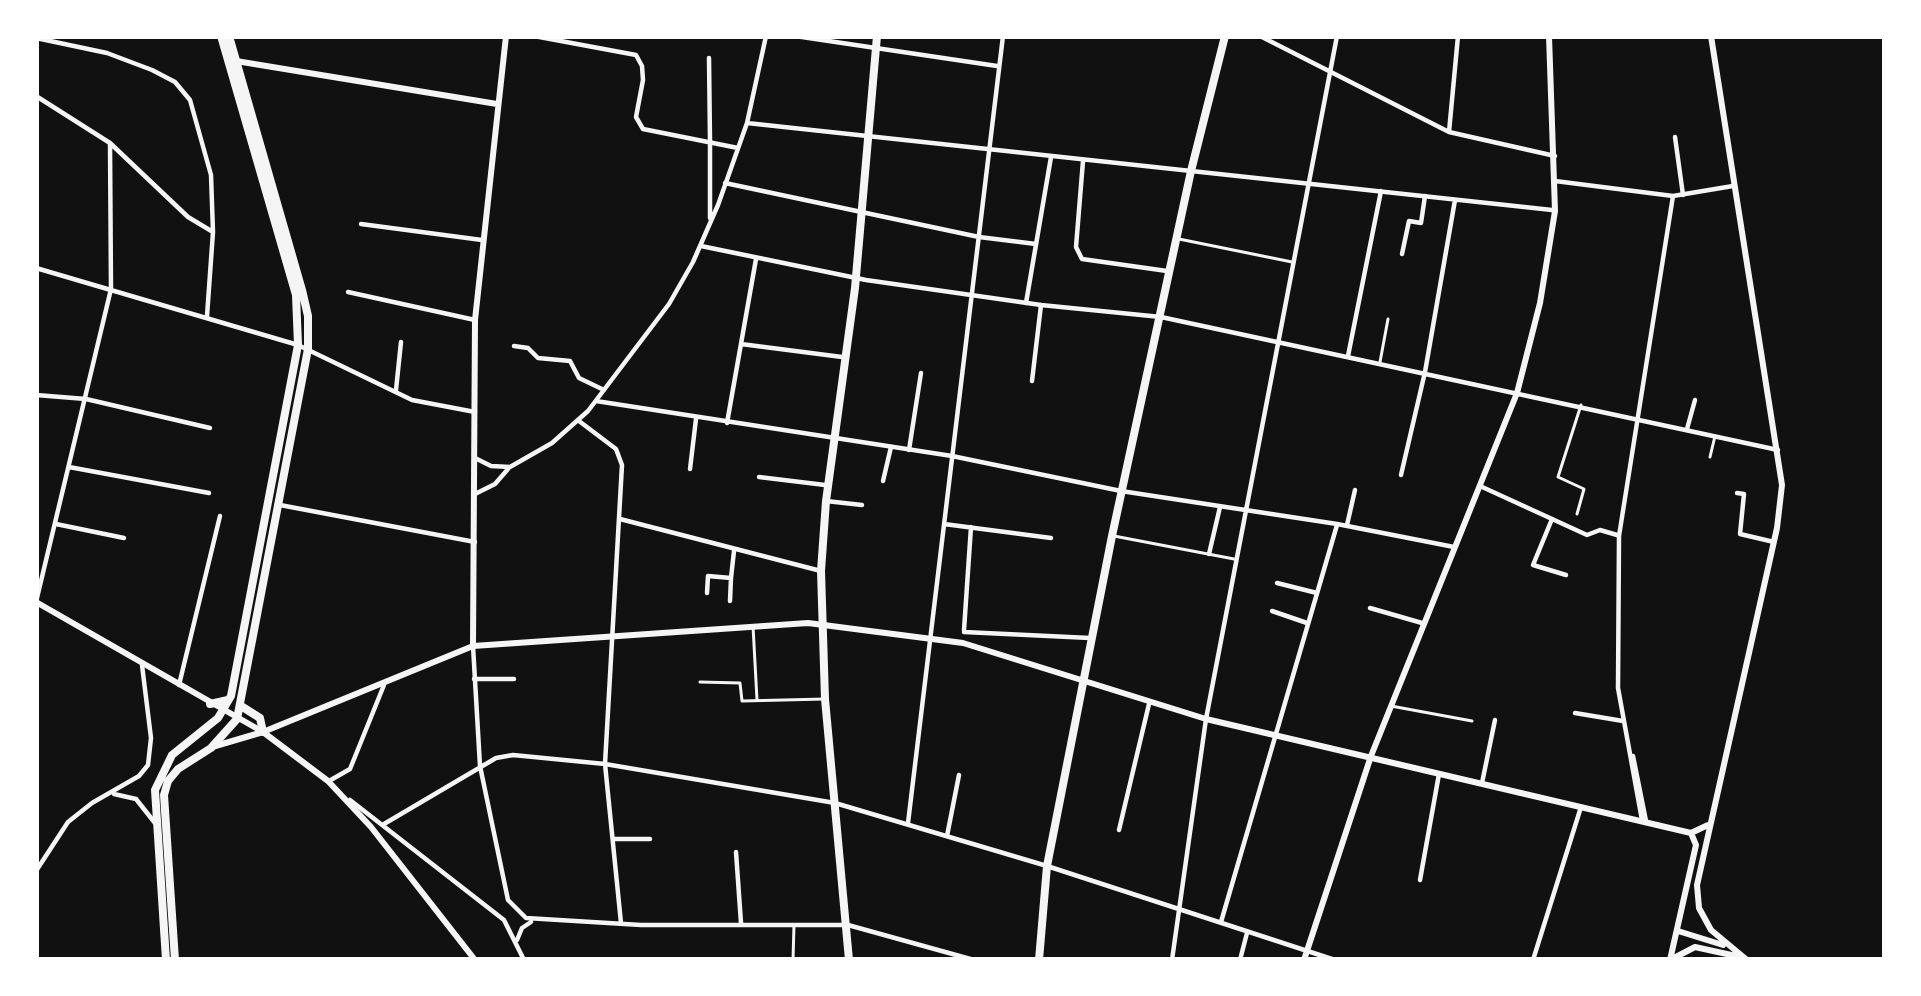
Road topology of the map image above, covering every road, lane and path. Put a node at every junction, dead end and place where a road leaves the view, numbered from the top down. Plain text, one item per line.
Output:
1 (225, 36) edge
2 (506, 36) edge
3 (534, 36) edge
4 (766, 36) edge
5 (795, 36) edge
6 (1003, 36) edge
7 (1225, 36) edge
8 (1260, 36) edge
9 (1336, 36) edge
10 (1458, 36) edge
11 (1549, 36) edge
12 (1711, 36) edge
13 (36, 38) edge
14 (876, 42) edge
15 (710, 58) dead end
16 (236, 62) junction
17 (1000, 66) junction
18 (1330, 70) junction
19 (36, 96) edge
20 (497, 104) junction
21 (747, 123) junction
22 (1449, 132) junction
23 (868, 137) junction
24 (1675, 137) dead end
25 (710, 141) junction
26 (110, 142) junction
27 (738, 148) junction
28 (990, 149) junction
29 (1555, 156) junction
30 (1051, 157) junction
31 (1083, 161) junction
32 (1191, 171) junction
33 (1555, 181) junction
34 (1306, 182) junction
35 (725, 183) junction
36 (1734, 185) junction
37 (1382, 190) junction
38 (1683, 195) junction
39 (1425, 196) junction
40 (1673, 196) junction
41 (1455, 200) junction
42 (861, 210) junction
43 (1555, 211) junction
44 (361, 224) dead end
45 (710, 224) junction
46 (213, 232) junction
47 (979, 237) junction
48 (1177, 239) junction
49 (482, 240) junction
50 (1036, 244) junction
51 (701, 246) junction
52 (1402, 254) dead end
53 (756, 260) junction
54 (1292, 262) junction
55 (36, 268) edge
56 (1171, 271) junction
57 (856, 278) junction
58 (110, 289) junction
59 (348, 292) dead end
60 (973, 296) junction
61 (1026, 303) junction
62 (1041, 305) junction
63 (207, 316) junction
64 (1161, 317) junction
65 (1388, 319) dead end
66 (476, 320) junction
67 (1278, 341) junction
68 (400, 342) dead end
69 (741, 344) junction
70 (514, 346) dead end
71 (303, 347) junction
72 (1348, 356) junction
73 (848, 357) junction
74 (1380, 362) junction
75 (1425, 372) junction
76 (921, 374) dead end
77 (1032, 381) dead end
78 (605, 391) junction
79 (395, 392) junction
80 (1517, 393) junction
81 (36, 395) edge
82 (86, 399) junction
83 (1694, 400) dead end
84 (596, 401) junction
85 (1581, 405) junction
86 (475, 412) junction
87 (696, 418) junction
88 (1641, 418) junction
89 (579, 421) junction
90 (727, 423) junction
91 (210, 428) dead end
92 (1687, 429) junction
93 (1715, 436) junction
94 (837, 440) junction
95 (891, 447) junction
96 (909, 450) junction
97 (1778, 450) junction
98 (952, 456) junction
99 (475, 458) junction
100 (1710, 458) dead end
101 (69, 467) junction
102 (510, 467) junction
103 (690, 469) dead end
104 (1401, 476) dead end
105 (759, 477) dead end
106 (883, 481) dead end
107 (828, 485) junction
108 (1480, 486) junction
109 (1355, 490) dead end
110 (1121, 491) junction
111 (209, 493) dead end
112 (1737, 493) dead end
113 (475, 494) junction
114 (826, 501) junction
115 (280, 505) junction
116 (862, 505) dead end
117 (1220, 507) junction
118 (1244, 511) junction
119 (1576, 514) dead end
120 (220, 516) dead end
121 (1552, 518) junction
122 (620, 519) junction
123 (56, 524) junction
124 (944, 524) junction
125 (1337, 524) junction
126 (1347, 526) junction
127 (971, 527) junction
128 (1112, 536) junction
129 (1619, 536) junction
130 (124, 538) dead end
131 (1051, 538) dead end
132 (475, 542) junction
133 (1774, 542) junction
134 (1455, 547) junction
135 (734, 550) junction
136 (1209, 554) junction
137 (1235, 560) junction
138 (821, 572) junction
139 (1565, 575) dead end
140 (731, 578) junction
141 (1277, 583) dead end
142 (1317, 592) junction
143 (707, 593) dead end
144 (36, 602) edge
145 (730, 602) dead end
146 (1370, 608) dead end
147 (1273, 611) dead end
148 (823, 623) junction
149 (1308, 623) junction
150 (752, 624) junction
151 (1425, 624) junction
152 (964, 632) junction
153 (612, 637) junction
154 (930, 637) junction
155 (1092, 638) junction
156 (963, 643) junction
157 (473, 646) junction
158 (142, 665) junction
159 (474, 679) junction
160 (514, 679) dead end
161 (386, 680) junction
162 (700, 682) dead end
163 (1084, 683) junction
164 (179, 686) junction
165 (230, 699) junction
166 (825, 699) junction
167 (757, 701) junction
168 (210, 704) junction
169 (1148, 704) junction
170 (241, 706) junction
171 (1391, 706) junction
172 (223, 712) junction
173 (1575, 713) dead end
174 (237, 719) junction
175 (1206, 719) junction
176 (1495, 720) dead end
177 (1472, 721) dead end
178 (1624, 721) junction
179 (263, 732) junction
180 (1275, 736) junction
181 (211, 748) junction
182 (1371, 757) junction
183 (605, 764) junction
184 (480, 766) junction
185 (1439, 774) junction
186 (959, 775) dead end
187 (328, 781) junction
188 (1482, 783) junction
189 (108, 794) junction
190 (344, 796) junction
191 (835, 802) junction
192 (1581, 807) junction
193 (1644, 821) junction
194 (155, 823) junction
195 (384, 824) junction
196 (908, 824) junction
197 (1708, 825) junction
198 (1118, 830) dead end
199 (1691, 833) junction
200 (947, 836) junction
201 (612, 839) junction
202 (650, 839) dead end
203 (736, 852) dead end
204 (1047, 866) junction
205 (36, 871) edge
206 (1420, 880) dead end
207 (508, 900) junction
208 (166, 903) junction
209 (1179, 908) junction
210 (1699, 908) junction
211 (1683, 909) junction
212 (495, 913) junction
213 (534, 922) junction
214 (1220, 922) junction
215 (741, 923) junction
216 (795, 923) junction
217 (621, 924) junction
218 (848, 925) junction
219 (1678, 931) junction
220 (1247, 934) junction
221 (517, 940) junction
222 (1726, 946) junction
223 (1306, 956) edge
224 (1746, 959) edge
225 (166, 960) edge
226 (175, 960) edge
227 (475, 960) edge
228 (524, 960) edge
229 (793, 960) edge
230 (849, 960) edge
231 (974, 960) edge
232 (1039, 960) edge
233 (1172, 960) edge
234 (1240, 960) edge
235 (1335, 960) edge
236 (1533, 960) edge
237 (1670, 960) edge

1 - 16 main road
1 - 71 main road
2 - 20 street
3 - 25 street
4 - 21 street
5 - 14 street
6 - 17 street
7 - 32 main road
8 - 18 street
9 - 18 street
10 - 22 street
11 - 29 street
12 - 36 street
13 - 46 street
14 - 17 street
14 - 23 main road
15 - 25 street
16 - 20 street
16 - 71 main road
17 - 28 street
18 - 22 street
18 - 34 street
19 - 26 street
20 - 49 street
21 - 23 street
21 - 27 street
22 - 29 street
23 - 28 street
23 - 42 main road
24 - 38 street
25 - 27 street
25 - 45 street
26 - 46 street
26 - 58 street
27 - 35 street
28 - 30 street
28 - 47 street
29 - 33 street
30 - 31 street
30 - 50 street
31 - 32 street
31 - 56 street
32 - 34 street
32 - 48 main road
33 - 40 street
33 - 43 street
34 - 37 street
34 - 54 street
35 - 42 street
35 - 45 street
36 - 38 street
36 - 97 street
37 - 39 street
37 - 72 street
38 - 40 street
39 - 41 street
39 - 52 street
40 - 88 street
41 - 43 street
41 - 75 street
42 - 47 street
42 - 57 main road
43 - 80 street
44 - 49 street
45 - 51 street
46 - 63 street
47 - 50 street
47 - 60 street
48 - 54 lane
48 - 56 main road
49 - 66 street
50 - 61 street
51 - 53 street
51 - 78 street
53 - 57 street
53 - 69 street
54 - 67 street
55 - 58 street
56 - 64 main road
57 - 60 street
57 - 73 main road
58 - 63 street
58 - 82 street
59 - 66 street
60 - 61 street
60 - 98 street
61 - 62 street
62 - 64 street
62 - 77 street
63 - 71 street
64 - 67 street
64 - 110 main road
65 - 74 lane
66 - 86 street
67 - 72 street
67 - 118 street
68 - 79 street
69 - 73 street
69 - 90 street
70 - 78 street
71 - 79 street
71 - 115 main road
71 - 165 main road
72 - 74 street
73 - 94 main road
74 - 75 street
75 - 80 street
75 - 104 street
76 - 96 street
78 - 84 street
79 - 86 street
80 - 85 street
80 - 108 street
81 - 82 street
82 - 91 street
82 - 101 street
83 - 92 street
84 - 87 street
84 - 89 street
85 - 88 street
85 - 119 lane
86 - 99 street
87 - 90 street
87 - 103 street
88 - 92 street
88 - 129 street
89 - 102 street
89 - 122 street
90 - 94 street
92 - 93 street
93 - 97 street
93 - 100 lane
94 - 95 street
94 - 107 main road
95 - 96 street
95 - 106 street
96 - 98 street
97 - 133 street
98 - 110 street
98 - 124 street
99 - 102 street
99 - 113 street
101 - 111 street
101 - 123 street
102 - 113 street
105 - 107 street
107 - 114 main road
108 - 121 street
108 - 134 street
109 - 126 street
110 - 117 street
110 - 128 main road
112 - 133 street
113 - 132 street
114 - 116 street
114 - 138 main road
115 - 132 street
115 - 170 main road
117 - 118 street
117 - 136 street
118 - 125 street
118 - 137 street
120 - 164 street
121 - 129 street
121 - 139 street
122 - 135 street
122 - 153 street
123 - 130 street
123 - 144 street
124 - 127 street
124 - 154 street
125 - 126 street
125 - 142 street
126 - 134 street
127 - 131 street
127 - 152 street
128 - 136 lane
128 - 155 main road
129 - 178 street
132 - 157 street
133 - 197 street
134 - 151 street
135 - 138 street
135 - 140 street
136 - 137 lane
137 - 175 street
138 - 148 main road
140 - 143 street
140 - 145 street
141 - 142 street
142 - 149 street
144 - 158 street
146 - 151 street
147 - 149 street
148 - 150 street
148 - 154 street
148 - 166 main road
149 - 180 street
150 - 153 street
150 - 167 lane
151 - 171 street
152 - 155 street
152 - 156 street
153 - 157 street
153 - 183 street
154 - 156 street
154 - 196 street
155 - 163 main road
156 - 163 street
157 - 159 street
157 - 161 street
158 - 164 street
158 - 189 street
159 - 160 street
159 - 184 street
161 - 179 street
161 - 187 street
162 - 167 lane
163 - 169 street
163 - 204 main road
164 - 168 street
165 - 168 main road
165 - 172 main road
166 - 167 lane
166 - 191 main road
168 - 172 street
169 - 175 street
169 - 198 street
170 - 174 main road
170 - 179 main road
171 - 177 lane
171 - 182 street
172 - 174 street
172 - 194 main road
173 - 178 street
174 - 179 street
174 - 181 main road
175 - 180 street
175 - 209 street
176 - 188 street
178 - 193 street
179 - 181 street
179 - 187 street
180 - 182 street
180 - 214 street
181 - 208 main road
182 - 185 street
182 - 223 street
183 - 184 street
183 - 191 street
183 - 201 street
184 - 195 street
184 - 207 street
185 - 188 street
185 - 206 street
186 - 200 street
187 - 190 street
188 - 192 street
189 - 194 street
189 - 205 street
190 - 195 street
190 - 227 street
191 - 196 street
191 - 218 main road
192 - 193 street
192 - 236 street
193 - 199 street
194 - 208 main road
195 - 212 street
196 - 200 street
197 - 199 street
197 - 210 street
199 - 211 street
200 - 204 street
201 - 202 street
201 - 217 street
203 - 215 street
204 - 209 street
204 - 232 main road
207 - 212 street
207 - 213 street
208 - 225 main road
208 - 226 main road
209 - 214 street
209 - 233 street
210 - 211 street
210 - 222 street
211 - 219 street
212 - 221 street
213 - 217 street
213 - 221 street
214 - 220 street
215 - 216 street
215 - 217 street
216 - 218 street
216 - 229 lane
218 - 230 main road
218 - 231 street
219 - 222 street
219 - 237 street
220 - 223 street
220 - 234 street
221 - 228 street
222 - 224 street
223 - 235 street
224 - 237 street

